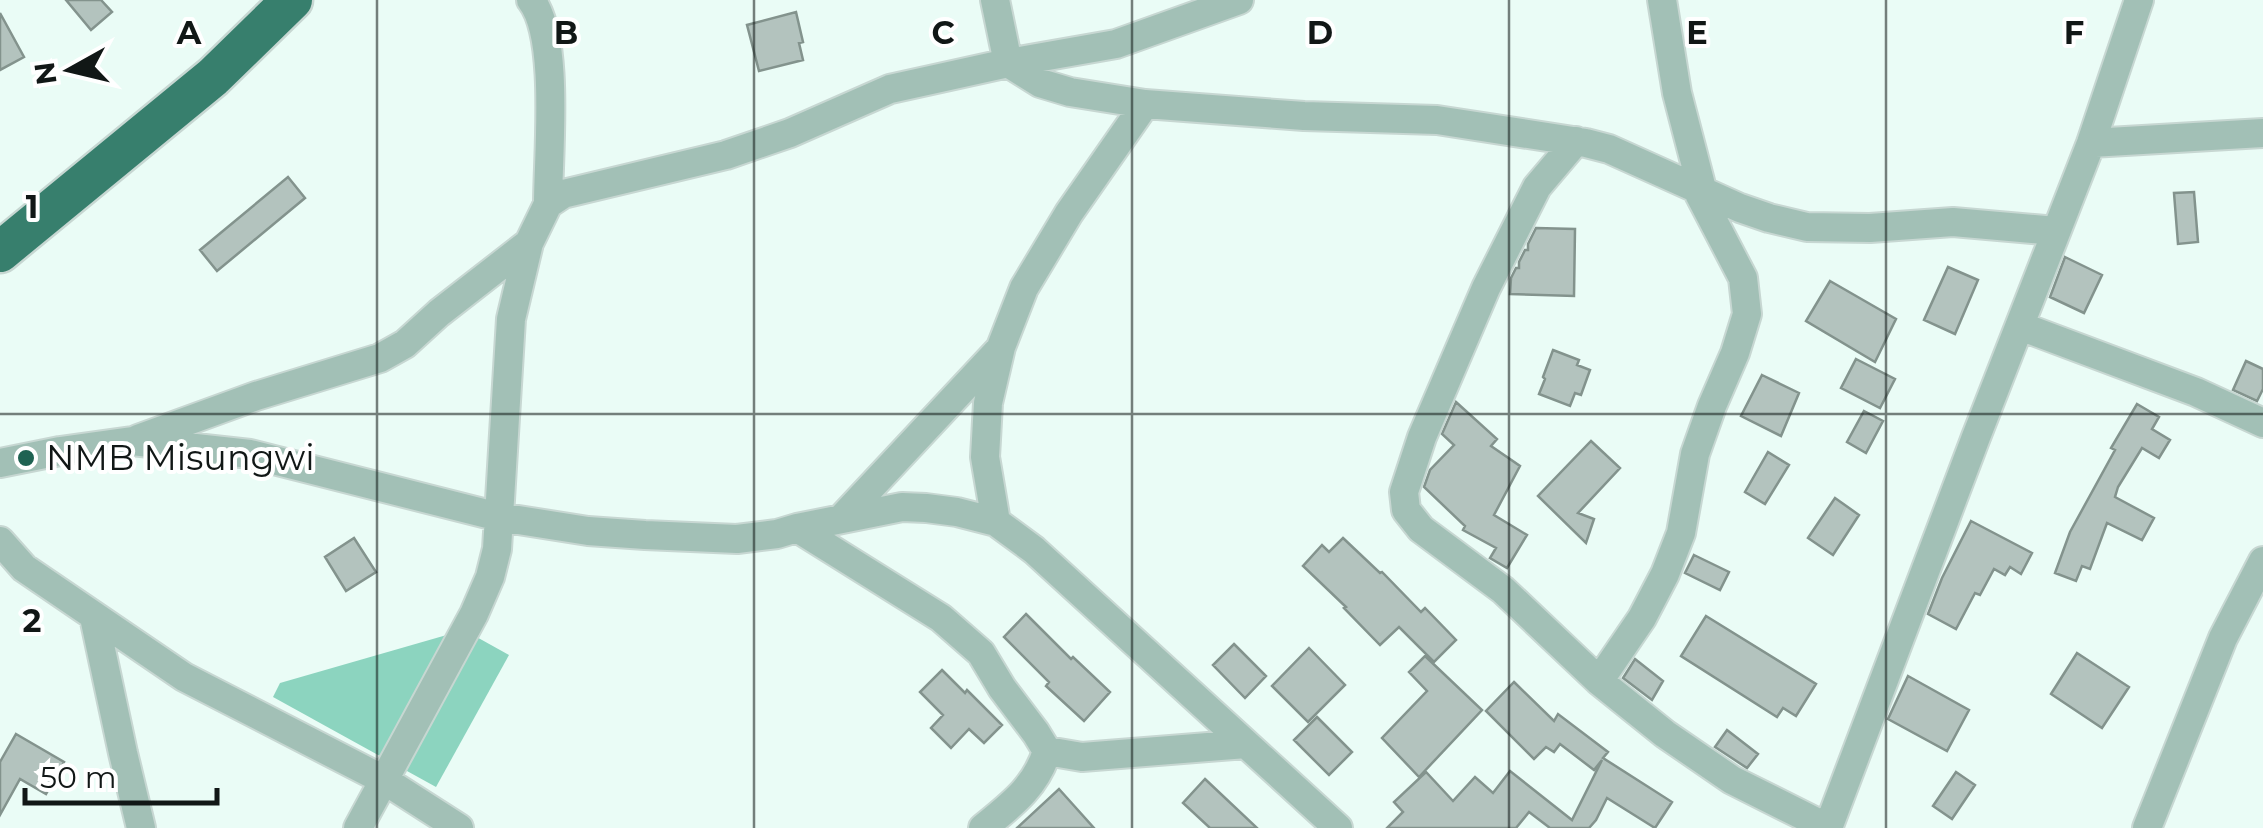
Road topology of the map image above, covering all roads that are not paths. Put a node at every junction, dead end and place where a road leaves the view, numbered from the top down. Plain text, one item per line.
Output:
1 (292, 0) edge
2 (531, 0) edge
3 (995, 0) edge
4 (1239, 0) edge
5 (1662, 0) edge
6 (2138, 0) edge
7 (1165, 14) edge
8 (1008, 63) junction
9 (1145, 104) junction
10 (2262, 132) edge
11 (1576, 141) junction
12 (2091, 143) junction
13 (1698, 188) junction
14 (548, 204) junction
15 (2056, 231) junction
16 (529, 244) junction
17 (1, 250) edge
18 (2020, 326) junction
19 (1001, 348) junction
20 (2263, 423) edge
21 (132, 442) junction
22 (0, 463) edge
23 (499, 517) junction
24 (842, 518) junction
25 (996, 522) junction
26 (797, 528) junction
27 (0, 541) edge
28 (2263, 560) edge
29 (94, 617) junction
30 (1599, 681) junction
31 (1246, 744) junction
32 (1047, 751) junction
33 (384, 780) junction
34 (141, 828) edge
35 (358, 828) edge
36 (459, 828) edge
37 (983, 828) edge
38 (1338, 828) edge
39 (1828, 828) edge
40 (2147, 828) edge

1 - 17 highway
2 - 14 street
3 - 8 street
4 - 7 street
5 - 13 street
6 - 12 street
7 - 8 street
8 - 9 street
8 - 14 street
9 - 11 street
9 - 19 street
10 - 12 street
11 - 13 street
11 - 30 street
12 - 15 street
13 - 15 street
13 - 30 street
14 - 16 street
15 - 18 street
16 - 21 street
16 - 23 street
18 - 20 street
18 - 39 street
19 - 24 street
19 - 25 street
21 - 22 street
21 - 23 street
23 - 26 street
23 - 33 street
24 - 25 street
24 - 26 street
25 - 31 street
26 - 32 street
27 - 29 street
28 - 40 street
29 - 33 street
29 - 34 street
30 - 39 street
31 - 32 street
31 - 38 street
32 - 37 street
33 - 35 street
33 - 36 street

